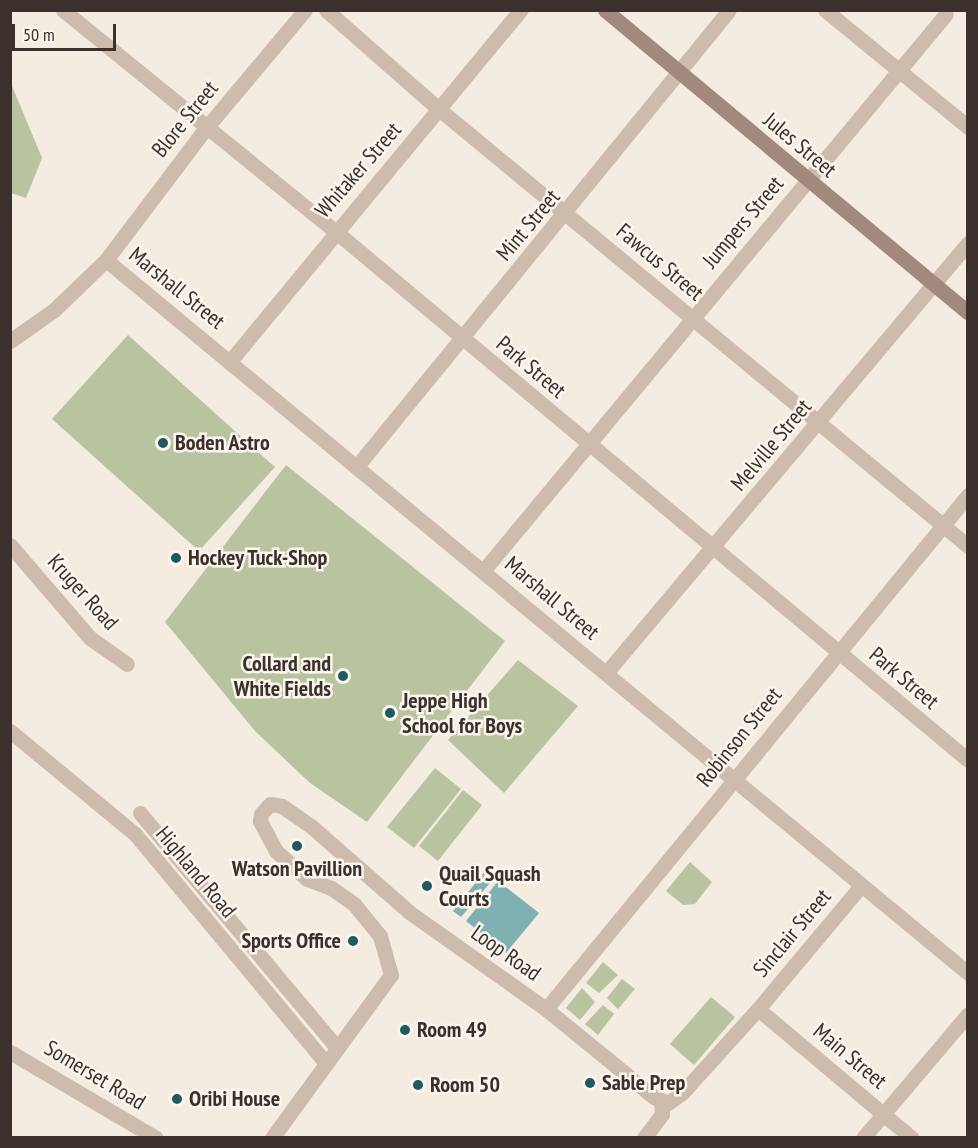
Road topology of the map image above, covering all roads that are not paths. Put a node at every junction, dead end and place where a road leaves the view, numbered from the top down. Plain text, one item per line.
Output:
1 (63, 10) edge
2 (305, 10) edge
3 (326, 10) edge
4 (521, 10) edge
5 (605, 10) edge
6 (729, 10) edge
7 (825, 10) edge
8 (946, 14) dead end
9 (899, 70) junction
10 (679, 71) junction
11 (440, 110) junction
12 (968, 127) edge
13 (206, 128) junction
14 (807, 182) junction
15 (567, 213) junction
16 (335, 231) junction
17 (968, 243) edge
18 (106, 260) junction
19 (932, 285) junction
20 (968, 312) edge
21 (691, 318) junction
22 (464, 338) junction
23 (10, 341) edge
24 (231, 360) junction
25 (819, 424) junction
26 (588, 444) junction
27 (357, 466) junction
28 (968, 495) edge
29 (943, 525) junction
30 (10, 545) edge
31 (968, 546) edge
32 (711, 548) junction
33 (483, 571) junction
34 (838, 653) junction
35 (127, 664) dead end
36 (606, 673) junction
37 (10, 731) edge
38 (967, 758) edge
39 (734, 779) junction
40 (140, 813) dead end
41 (860, 887) junction
42 (968, 973) edge
43 (546, 1009) junction
44 (758, 1009) junction
45 (968, 1014) edge
46 (337, 1048) junction
47 (10, 1052) edge
48 (326, 1063) junction
49 (661, 1101) junction
50 (883, 1114) junction
51 (156, 1137) edge
52 (272, 1137) edge
53 (644, 1137) edge
54 (863, 1137) edge
55 (912, 1137) edge

1 - 13 street, Park Street
2 - 13 street, Blore Street
3 - 11 street, Fawcus Street
4 - 11 street, Whitaker Street
5 - 10 main road, Jules Street
6 - 10 street, Mint Street
7 - 9 street
8 - 9 street, Jumpers Street
9 - 12 street
9 - 14 street, Jumpers Street
10 - 14 main road, Jules Street
10 - 15 street, Mint Street
11 - 15 street, Fawcus Street
11 - 16 street, Whitaker Street
13 - 16 street, Park Street
13 - 18 street, Blore Street
14 - 19 main road, Jules Street
14 - 21 street, Jumpers Street
15 - 21 street, Fawcus Street
15 - 22 street, Mint Street
16 - 22 street, Park Street
16 - 24 street, Whitaker Street
17 - 19 street, Melville Street
18 - 23 street, Blore Street
18 - 24 street, Marshall Street
19 - 20 main road, Jules Street
19 - 25 street, Melville Street
21 - 25 street, Fawcus Street
21 - 26 street, Jumpers Street
22 - 26 street, Park Street
22 - 27 street, Mint Street
24 - 27 street, Marshall Street
25 - 29 street, Fawcus Street
25 - 32 street, Melville Street
26 - 32 street, Park Street
26 - 33 street, Jumpers Street
27 - 33 street, Marshall Street
28 - 29 street, Robinson Street
29 - 31 street, Fawcus Street
29 - 34 street, Robinson Street
30 - 35 street, Kruger Road
32 - 34 street, Park Street
32 - 36 street, Melville Street
33 - 36 street, Marshall Street
34 - 38 street, Park Street
34 - 39 street, Robinson Street
36 - 39 street, Marshall Street
37 - 48 street, Highland Road
39 - 41 street, Marshall Street
39 - 43 street, Robinson Street
40 - 46 street, Highland Road
41 - 42 street, Marshall Street
41 - 44 street, Sinclair Street
43 - 46 street, Loop Road
43 - 49 street, Loop Road
44 - 49 street
44 - 50 street, Main Street
45 - 50 street
46 - 48 street
47 - 51 street, Somerset Road
48 - 52 street
49 - 53 street
50 - 54 street
50 - 55 street, Main Street

